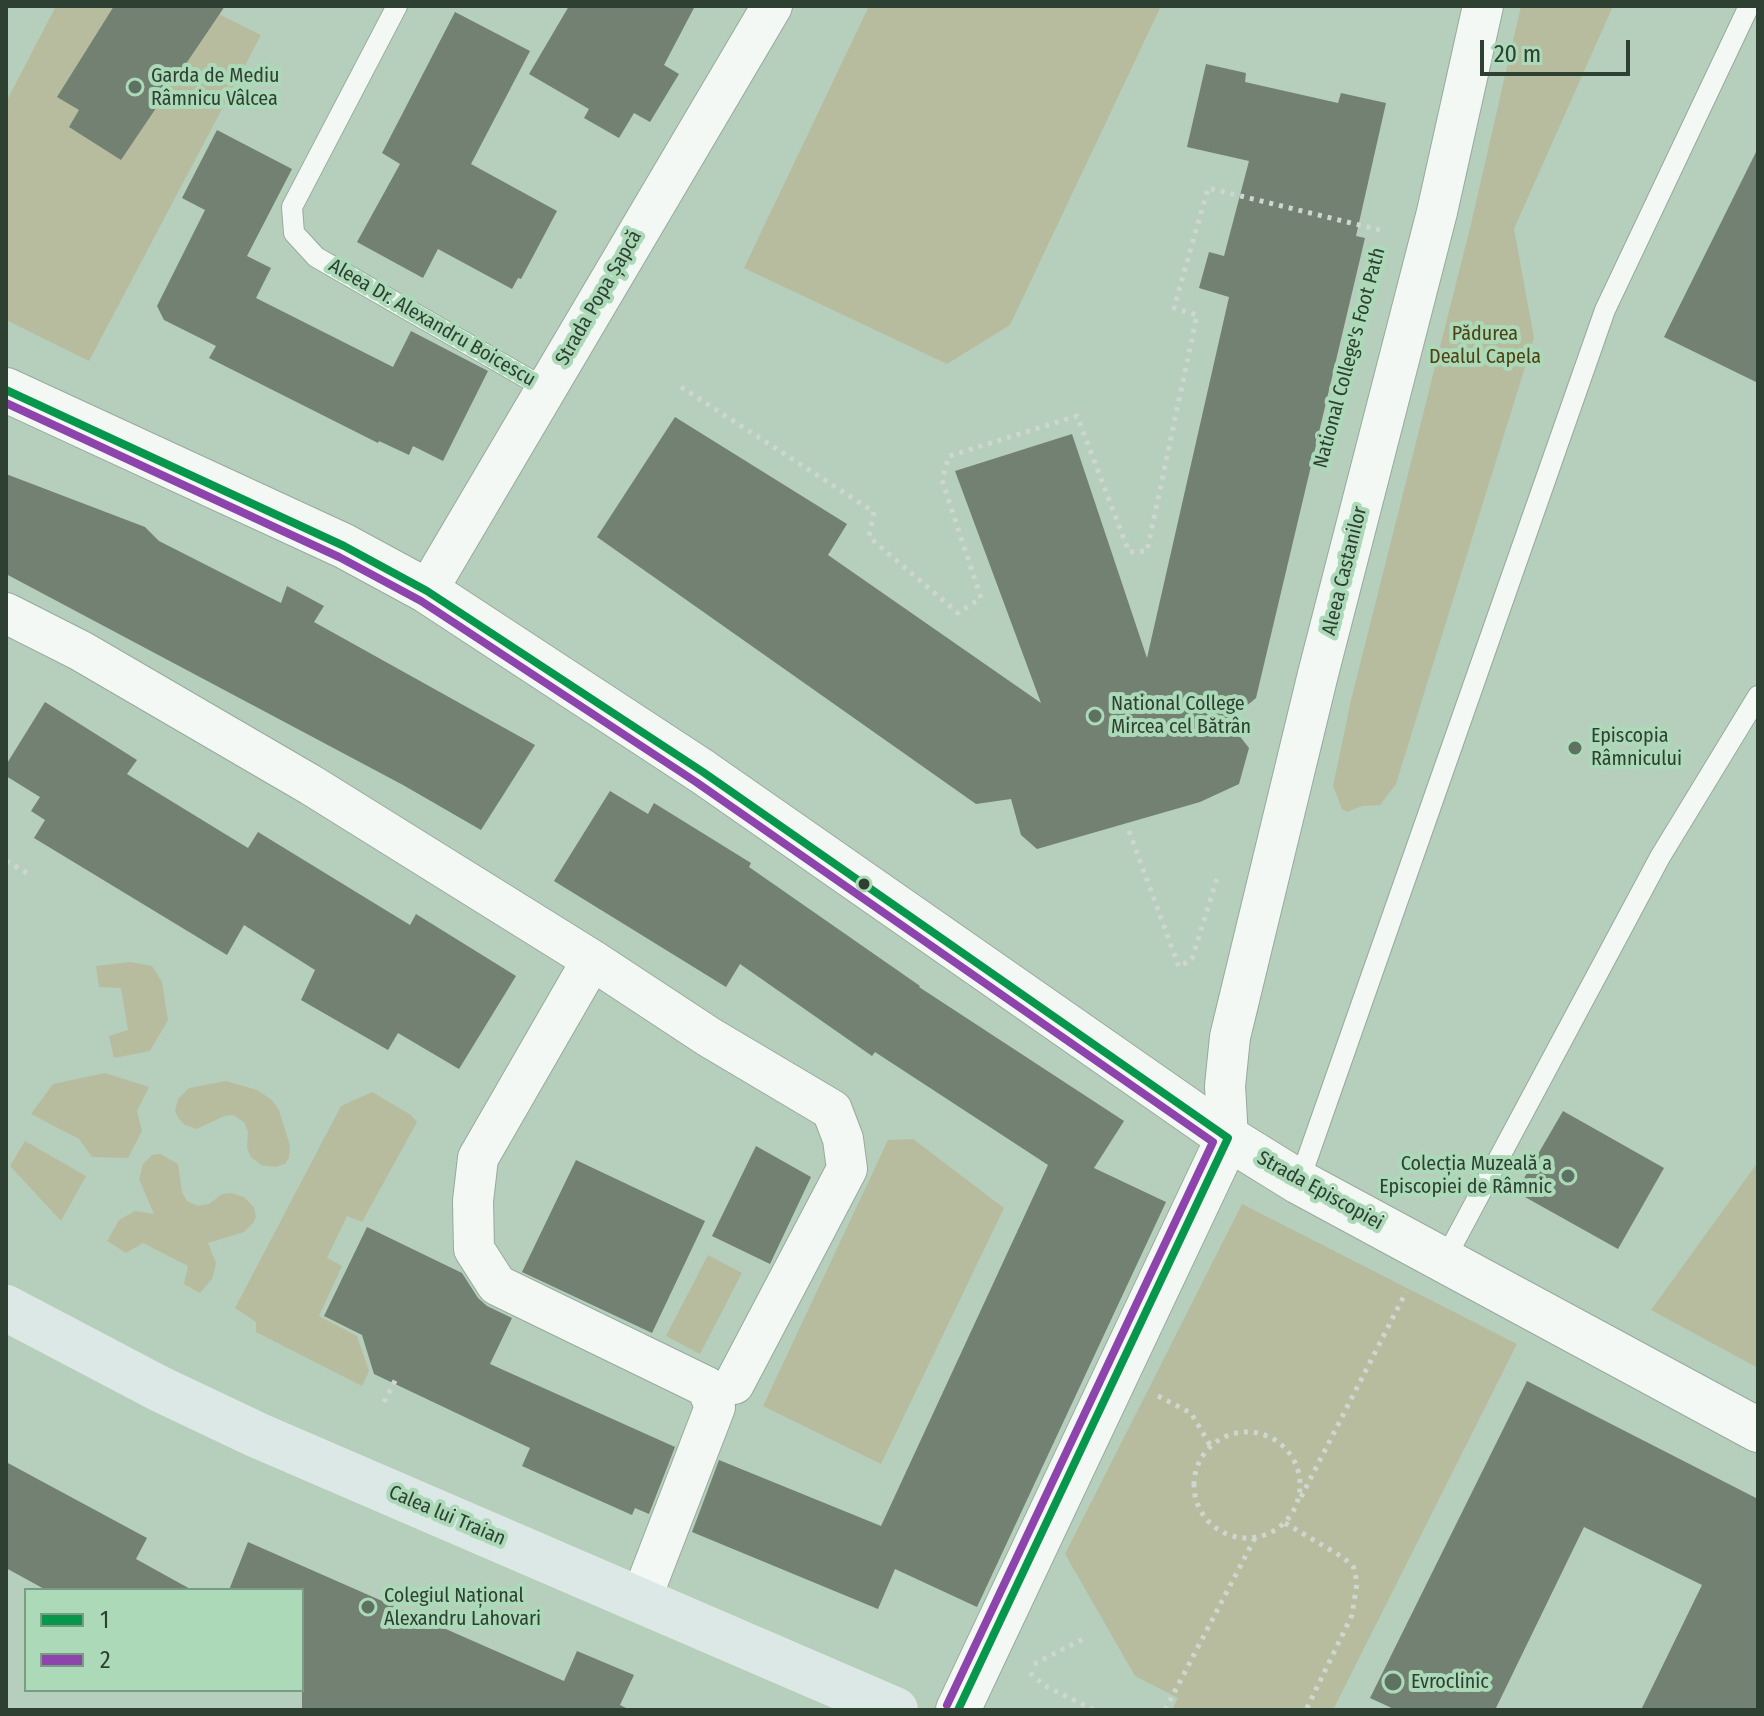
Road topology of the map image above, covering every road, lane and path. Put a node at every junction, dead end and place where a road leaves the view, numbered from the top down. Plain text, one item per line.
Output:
1 (397, 6) edge
2 (772, 6) edge
3 (1483, 6) edge
4 (1749, 6) edge
5 (1380, 244) dead end
6 (681, 387) dead end
7 (546, 389) junction
8 (6, 390) edge
9 (427, 591) junction
10 (6, 613) edge
11 (1758, 696) edge
12 (1129, 831) dead end
13 (6, 861) edge
14 (1220, 868) dead end
15 (31, 875) dead end
16 (592, 960) junction
17 (1228, 1138) junction
18 (1299, 1182) junction
19 (1445, 1259) junction
20 (6, 1308) edge
21 (397, 1377) dead end
22 (734, 1384) dead end
23 (1148, 1392) dead end
24 (384, 1402) dead end
25 (1758, 1430) edge
26 (1210, 1445) junction
27 (1295, 1509) junction
28 (1285, 1523) junction
29 (1255, 1538) junction
30 (641, 1599) junction
31 (1083, 1639) dead end
32 (895, 1710) edge
33 (958, 1710) edge
34 (1094, 1710) edge
35 (1165, 1710) edge
36 (1306, 1710) edge

1 - 7 lane, Aleea Dr. Alexandru Boicescu
2 - 7 street, Strada Popa Șapcă
3 - 17 street, Aleea Castanilor
4 - 18 lane
5 - 6 path, National College's Foot Path
7 - 9 street, Strada Popa Șapcă
8 - 9 street, Strada Episcopiei
9 - 17 street, Strada Episcopiei
10 - 16 street
11 - 19 lane
12 - 14 path
13 - 15 path
16 - 22 street
16 - 30 street
17 - 18 street, Strada Episcopiei
17 - 33 street
18 - 19 street, Strada Episcopiei
19 - 25 street, Strada Episcopiei
19 - 27 path
20 - 30 main road, Calea lui Traian
21 - 24 path
23 - 26 path
26 - 27 path
26 - 29 path
27 - 28 path
28 - 29 path
28 - 36 path
29 - 35 path
30 - 32 main road, Calea lui Traian
31 - 34 path

